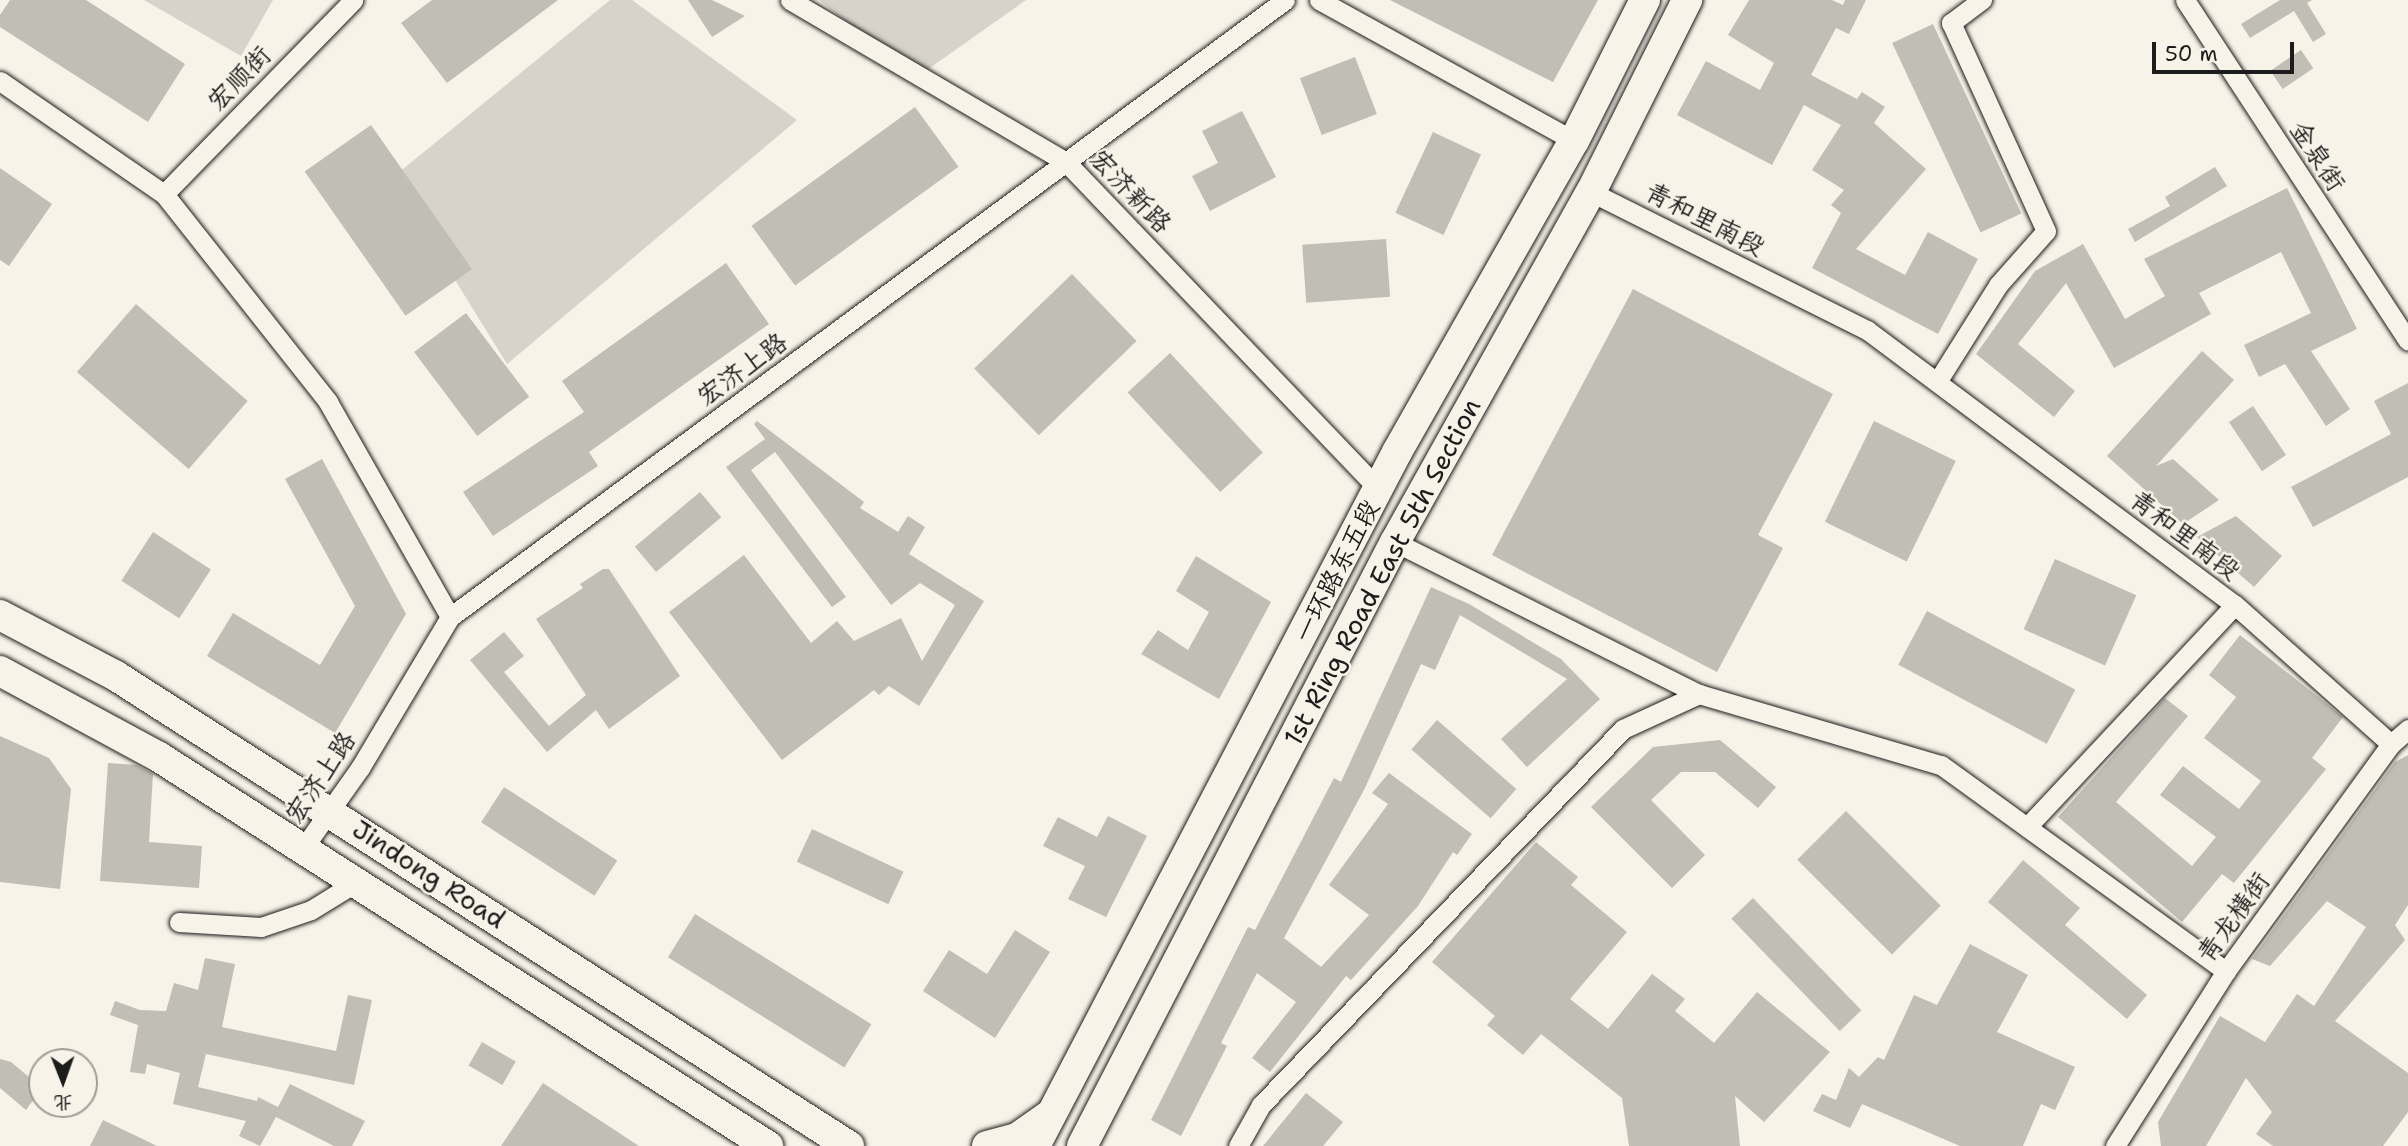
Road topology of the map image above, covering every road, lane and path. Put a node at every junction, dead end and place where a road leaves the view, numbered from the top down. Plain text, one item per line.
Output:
1 (352, 0) edge
2 (790, 0) edge
3 (1285, 0) edge
4 (1320, 0) edge
5 (1645, 0) edge
6 (1687, 0) edge
7 (1982, 0) edge
8 (2185, 0) edge
9 (0, 81) edge
10 (1574, 141) junction
11 (1066, 162) junction
12 (1591, 192) junction
13 (164, 194) junction
14 (2408, 341) edge
15 (1937, 382) junction
16 (1378, 489) junction
17 (1395, 542) junction
18 (2235, 605) junction
19 (0, 615) edge
20 (450, 617) junction
21 (0, 671) edge
22 (1699, 694) junction
23 (2408, 729) edge
24 (2391, 744) junction
25 (331, 811) junction
26 (2027, 827) junction
27 (304, 847) junction
28 (358, 881) junction
29 (179, 922) dead end
30 (2226, 971) junction
31 (1052, 1114) junction
32 (768, 1146) edge
33 (849, 1146) edge
34 (987, 1146) edge
35 (1035, 1146) edge
36 (1083, 1146) edge
37 (1238, 1146) edge
38 (2115, 1146) edge

1 - 13 street, 宏顺街
2 - 11 street, 宏济新路
3 - 11 street, 宏济上路
4 - 10 street
5 - 10 main road, 一环路东五段
6 - 12 main road, 1st Ring Road East 5th Section
7 - 15 street
8 - 14 street, 金泉街
9 - 13 street
10 - 16 main road, 一环路东五段
11 - 16 street, 宏济新路
11 - 20 street, 宏济上路
12 - 15 street, 青和里南段
12 - 17 main road, 1st Ring Road East 5th Section
13 - 20 street
15 - 18 street, 青和里南段
16 - 31 main road, 一环路东五段
17 - 22 street
17 - 36 main road, 1st Ring Road East 5th Section
18 - 24 street, 青和里南段
18 - 26 street
19 - 25 main road, Jindong Road
20 - 25 street, 宏济上路
21 - 27 main road, Jindong Road
22 - 26 street
22 - 37 street
23 - 24 street, 青龙横街
24 - 30 street, 青龙横街
25 - 27 street, 宏济上路
25 - 33 main road, Jindong Road
26 - 30 street
27 - 28 main road, Jindong Road
28 - 29 street
28 - 32 main road, Jindong Road
30 - 38 street, 青龙横街
31 - 34 main road
31 - 35 main road, 一环路东五段

